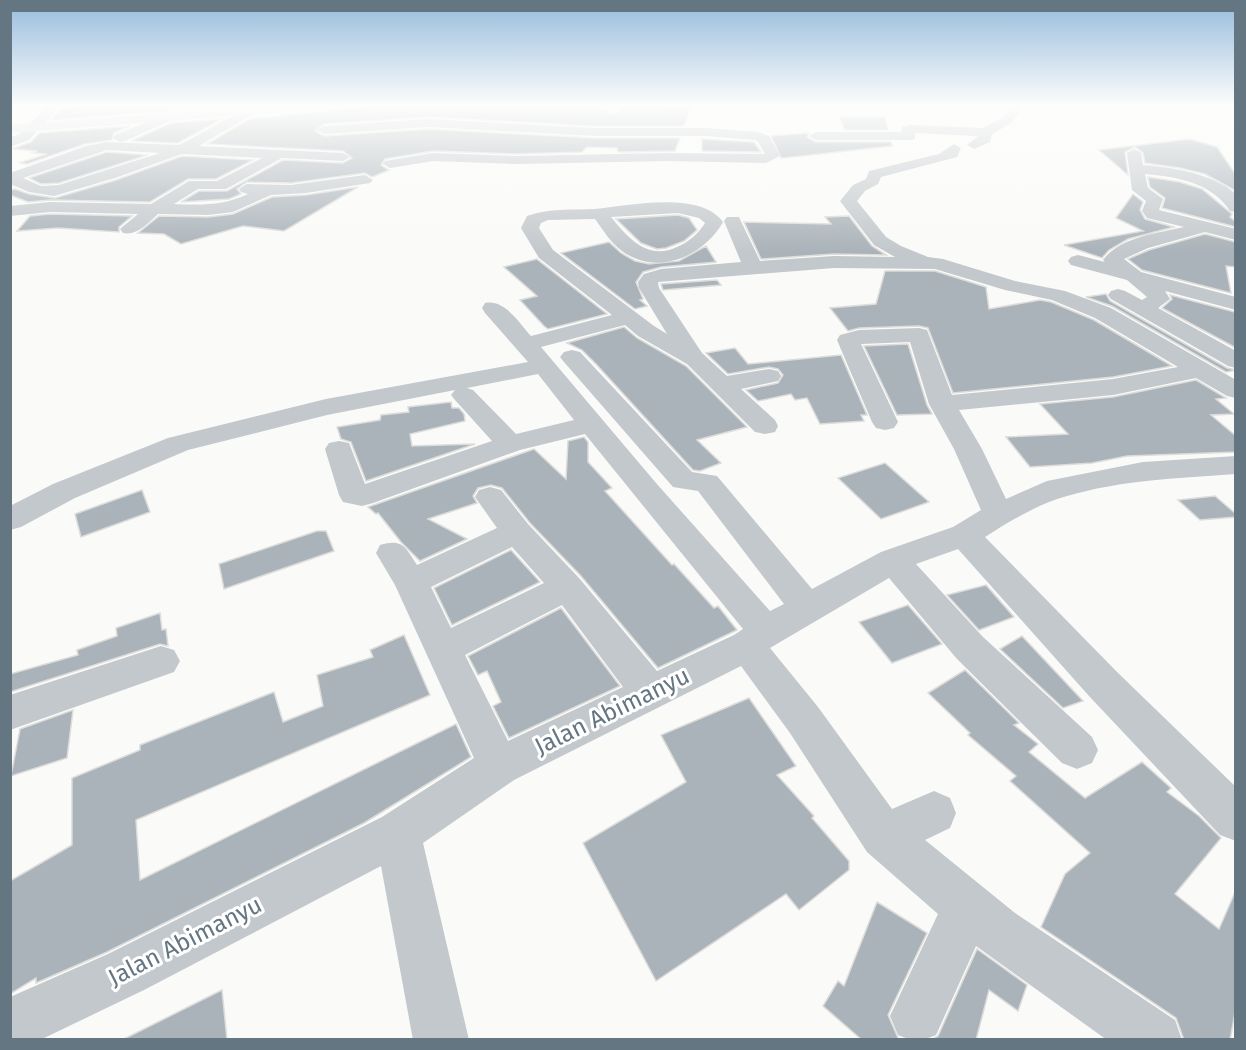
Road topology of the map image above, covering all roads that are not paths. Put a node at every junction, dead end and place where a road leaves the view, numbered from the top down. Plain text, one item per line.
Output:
1 (80, 154) edge
2 (164, 154) edge
3 (279, 154) joint
4 (437, 154) edge
5 (615, 154) joint
6 (720, 154) edge
7 (772, 154) edge
8 (952, 154) edge
9 (343, 157) dead end
10 (433, 157) junction
11 (667, 157) joint
12 (723, 159) junction
13 (390, 164) dead end
14 (113, 173) junction
15 (11, 178) edge
16 (148, 178) dead end
17 (365, 180) dead end
18 (171, 181) dead end
19 (195, 183) junction
20 (220, 186) junction
21 (310, 188) junction
22 (1215, 188) junction
23 (1236, 190) edge
24 (267, 191) junction
25 (1236, 207) edge
26 (281, 208) dead end
27 (10, 210) edge
28 (153, 210) junction
29 (600, 214) junction
30 (246, 220) dead end
31 (733, 221) dead end
32 (203, 226) dead end
33 (1204, 227) junction
34 (1236, 228) edge
35 (129, 229) dead end
36 (1235, 235) edge
37 (1078, 261) dead end
38 (936, 263) junction
39 (753, 267) junction
40 (1132, 276) junction
41 (1118, 295) dead end
42 (1236, 304) edge
43 (493, 308) dead end
44 (1142, 308) junction
45 (630, 317) junction
46 (1200, 340) junction
47 (1236, 345) edge
48 (535, 355) junction
49 (572, 357) dead end
50 (695, 359) junction
51 (1236, 361) edge
52 (1200, 370) junction
53 (769, 376) dead end
54 (722, 385) junction
55 (1236, 391) edge
56 (464, 395) dead end
57 (942, 404) junction
58 (885, 423) dead end
59 (591, 424) junction
60 (765, 426) dead end
61 (510, 444) junction
62 (339, 449) dead end
63 (1236, 465) edge
64 (490, 497) dead end
65 (999, 513) junction
66 (10, 520) edge
67 (517, 532) junction
68 (964, 535) junction
69 (893, 560) junction
70 (567, 587) junction
71 (807, 608) junction
72 (756, 638) junction
73 (442, 650) junction
74 (161, 661) dead end
75 (650, 692) junction
76 (10, 713) edge
77 (1077, 750) dead end
78 (499, 766) junction
79 (934, 813) dead end
80 (1236, 819) edge
81 (398, 833) junction
82 (883, 836) junction
83 (967, 908) junction
84 (917, 1016) dead end
85 (10, 1025) edge
86 (441, 1040) edge
87 (1155, 1040) edge

1 - 15 street
2 - 14 street
3 - 9 street
3 - 20 street
4 - 10 street
5 - 10 street
5 - 11 street
6 - 12 street
7 - 12 street
8 - 38 street
10 - 13 street
11 - 12 street
14 - 15 street
14 - 16 street
17 - 21 street
18 - 19 street
19 - 20 street
19 - 28 street
20 - 24 street
21 - 24 street
21 - 26 street
22 - 23 street
22 - 25 street
22 - 33 street
24 - 28 street
27 - 28 street
28 - 35 street
29 - 29 street
29 - 45 street
30 - 32 street
31 - 39 street
33 - 36 street
33 - 40 street
34 - 36 street
37 - 40 street
38 - 39 street
38 - 52 street
39 - 50 street
40 - 42 street
40 - 44 street
41 - 44 street
43 - 48 street
44 - 46 street
45 - 48 street
45 - 50 street
46 - 47 street
46 - 51 street
48 - 59 street
48 - 66 street
49 - 71 street
50 - 54 street
52 - 55 street
52 - 57 street
53 - 54 street
54 - 60 street
56 - 61 street
57 - 58 street
57 - 65 street
59 - 61 street
59 - 72 street
61 - 62 street
63 - 65 street, Jalan Abimanyu
64 - 67 street
65 - 68 street, Jalan Abimanyu
67 - 70 street
67 - 73 street
68 - 69 street, Jalan Abimanyu
68 - 80 street
69 - 71 street, Jalan Abimanyu
69 - 77 street
70 - 73 street
70 - 75 street
71 - 72 street, Jalan Abimanyu
72 - 75 street, Jalan Abimanyu
72 - 82 street
73 - 78 street
74 - 76 street
75 - 78 street, Jalan Abimanyu
78 - 81 street, Jalan Abimanyu
79 - 82 street
81 - 85 street, Jalan Abimanyu
81 - 86 street
82 - 83 street
83 - 84 street
83 - 87 street

